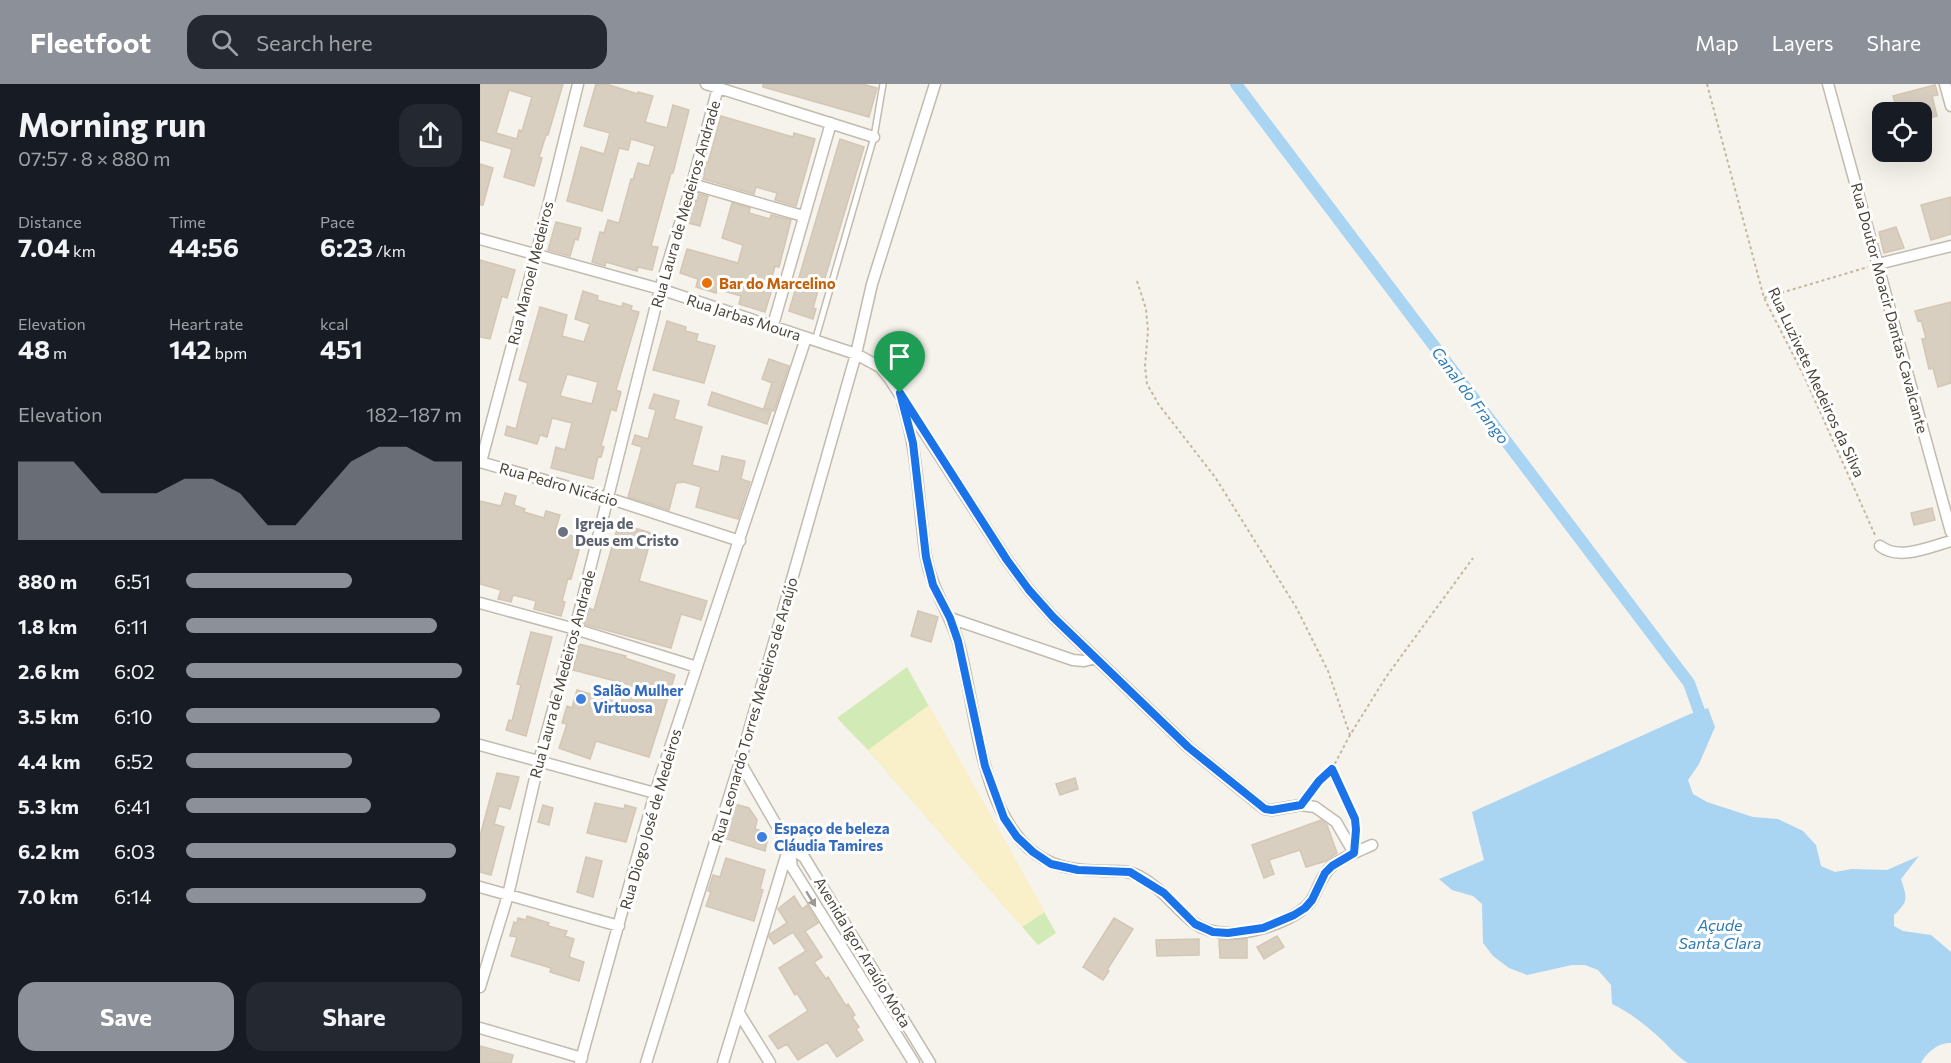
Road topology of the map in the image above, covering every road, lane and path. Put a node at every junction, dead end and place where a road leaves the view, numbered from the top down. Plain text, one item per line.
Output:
1 (578, 84) edge
2 (706, 84) edge
3 (883, 84) edge
4 (935, 84) edge
5 (1707, 84) edge
6 (1828, 84) edge
7 (1945, 84) edge
8 (718, 86) edge
9 (1951, 106) edge
10 (831, 123) junction
11 (874, 137) junction
12 (692, 184) junction
13 (803, 216) junction
14 (480, 239) edge
15 (1951, 246) edge
16 (536, 255) junction
17 (1878, 264) junction
18 (1137, 281) dead end
19 (660, 289) junction
20 (1764, 298) junction
21 (773, 325) junction
22 (811, 339) junction
23 (856, 354) junction
24 (900, 393) junction
25 (480, 462) edge
26 (608, 498) junction
27 (1951, 532) edge
28 (740, 541) junction
29 (1951, 541) edge
30 (1880, 546) joint
31 (1473, 558) dead end
32 (480, 603) edge
33 (950, 618) junction
34 (575, 629) junction
35 (1096, 658) junction
36 (697, 667) junction
37 (1350, 735) junction
38 (480, 745) edge
39 (539, 761) junction
40 (740, 762) junction
41 (1332, 769) junction
42 (655, 793) junction
43 (1301, 805) junction
44 (1372, 845) dead end
45 (789, 847) junction
46 (1354, 853) junction
47 (480, 887) edge
48 (508, 895) junction
49 (619, 926) junction
50 (480, 987) edge
51 (739, 1013) junction
52 (480, 1028) edge
53 (581, 1060) edge
54 (646, 1063) edge
55 (723, 1063) edge
56 (770, 1063) edge
57 (914, 1063) edge
58 (930, 1063) edge

1 - 16 street, Rua Manoel Medeiros
2 - 8 street
3 - 11 lane
4 - 23 street, Rua Leonardo Torres Medeiros de Araújo
5 - 20 path, Rua Luzivete Medeiros da Silva
6 - 17 street, Rua Doutor Moacir Dantas Cavalcante
7 - 9 street
8 - 10 street
8 - 12 street, Rua Laura de Medeiros Andrade
10 - 11 street
10 - 13 street
11 - 22 lane
12 - 13 street
12 - 19 street, Rua Laura de Medeiros Andrade
13 - 21 street
14 - 16 street, Rua Jarbas Moura
15 - 17 street
16 - 19 street, Rua Jarbas Moura
16 - 25 street, Rua Manoel Medeiros
17 - 20 path
17 - 27 street, Rua Doutor Moacir Dantas Cavalcante
18 - 37 path
19 - 21 street, Rua Jarbas Moura
19 - 26 street, Rua Laura de Medeiros Andrade
20 - 30 path, Rua Luzivete Medeiros da Silva
21 - 22 street, Rua Jarbas Moura
22 - 23 street, Rua Jarbas Moura
22 - 28 street, Rua Diogo José de Medeiros
23 - 24 street, Rua Jarbas Moura
23 - 40 street, Rua Leonardo Torres Medeiros de Araújo
24 - 33 street
24 - 35 street, Rua Jarbas Moura
25 - 26 street, Rua Pedro Nicácio
26 - 28 street, Rua Pedro Nicácio
26 - 34 street, Rua Laura de Medeiros Andrade
28 - 36 street, Rua Diogo José de Medeiros
29 - 30 street
31 - 37 path
32 - 34 street
33 - 35 street
33 - 46 street
34 - 36 street
34 - 39 street, Rua Laura de Medeiros Andrade
35 - 43 street, Rua Jarbas Moura
36 - 42 street, Rua Diogo José de Medeiros
37 - 41 path
38 - 39 street
39 - 42 street
39 - 48 street, Rua Laura de Medeiros Andrade
40 - 45 street, Avenida Igor Araújo Mota
40 - 54 street, Rua Leonardo Torres Medeiros de Araújo
41 - 43 path
41 - 46 path
42 - 49 street, Rua Diogo José de Medeiros
43 - 46 street
44 - 46 street
45 - 51 street
45 -> 57 street, Avenida Igor Araújo Mota
45 - 58 street, Avenida Igor Araújo Mota
47 - 48 street
48 - 49 street
48 - 50 street, Rua Laura de Medeiros Andrade
49 - 53 street, Rua Diogo José de Medeiros
51 - 55 street
51 - 56 street
52 - 53 street

